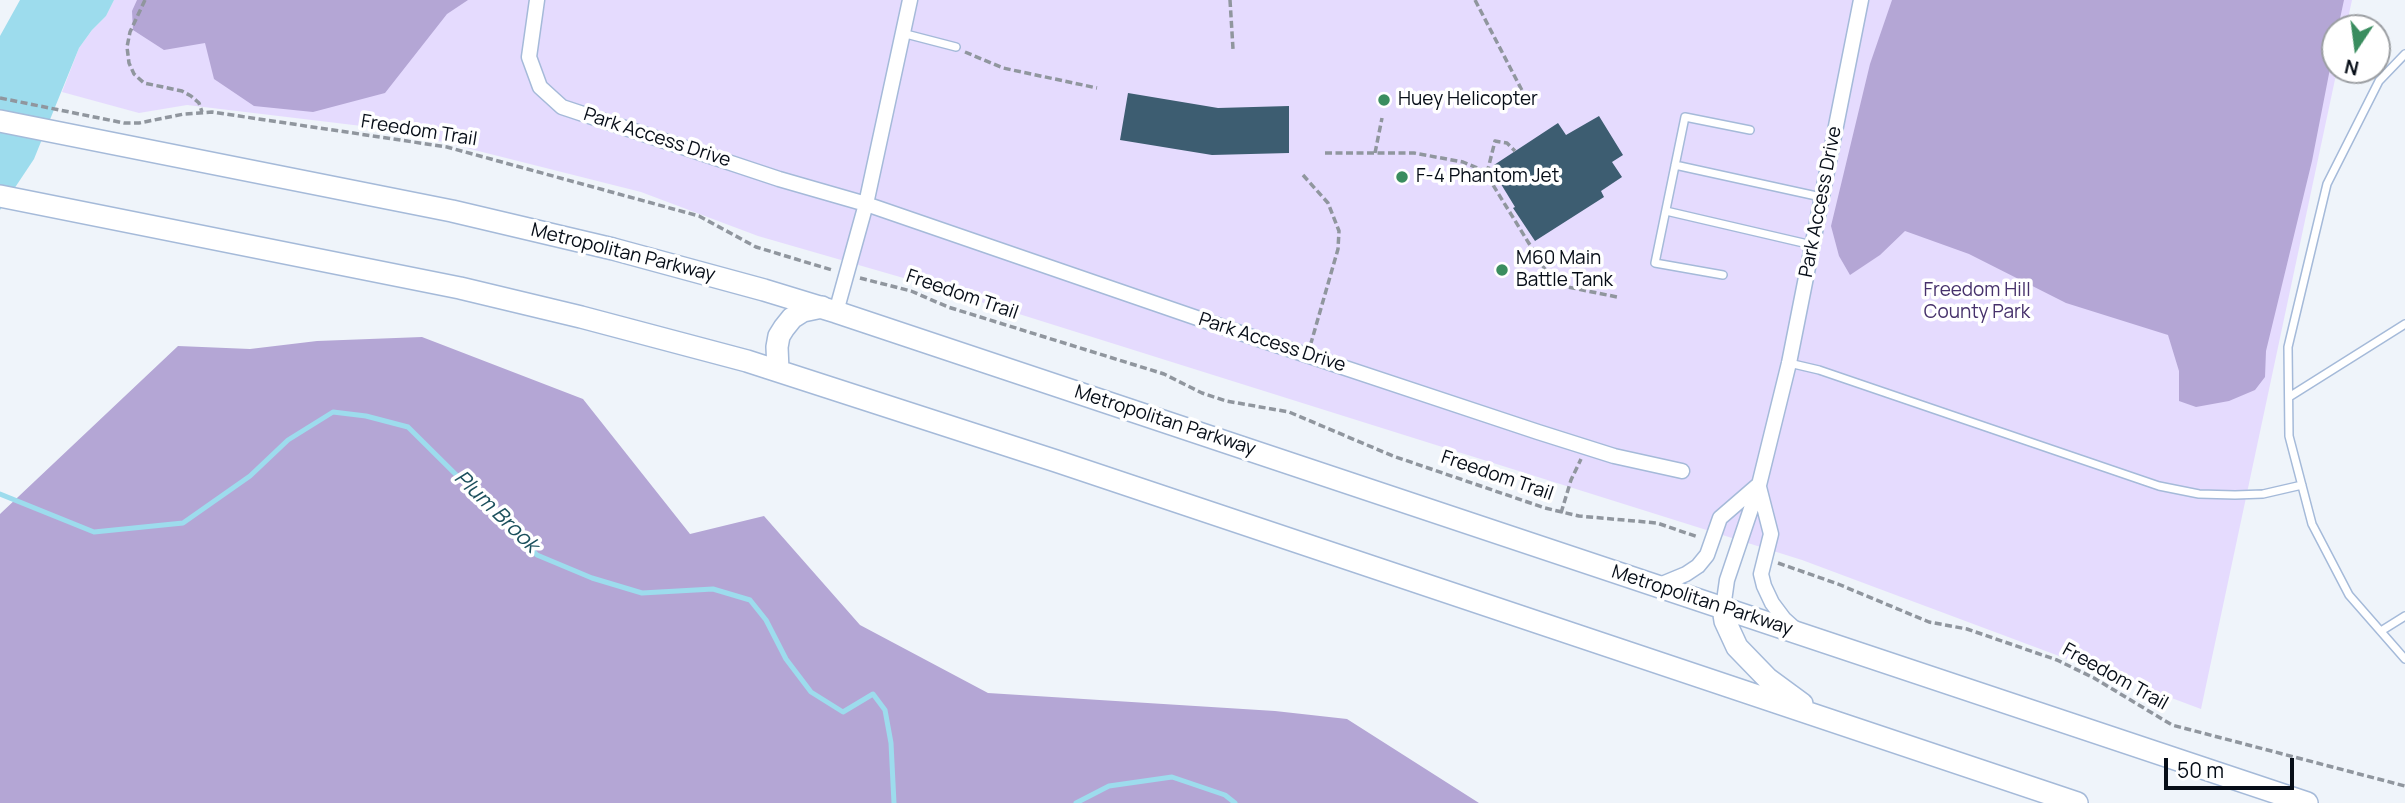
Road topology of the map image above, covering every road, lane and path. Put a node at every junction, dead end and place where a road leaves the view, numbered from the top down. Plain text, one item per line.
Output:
1 (145, 0) edge
2 (537, 0) edge
3 (910, 0) edge
4 (1230, 0) edge
5 (1475, 0) edge
6 (1861, 0) edge
7 (901, 33) junction
8 (956, 47) joint
9 (1233, 49) dead end
10 (2405, 54) edge
11 (1097, 88) dead end
12 (0, 98) edge
13 (1528, 102) dead end
14 (202, 113) junction
15 (1382, 118) dead end
16 (0, 121) edge
17 (1750, 130) dead end
18 (1514, 151) dead end
19 (1325, 153) dead end
20 (1375, 153) junction
21 (1675, 165) junction
22 (1303, 175) dead end
23 (1487, 175) junction
24 (0, 196) edge
25 (1822, 197) junction
26 (866, 204) junction
27 (1666, 211) junction
28 (1812, 246) junction
29 (848, 275) junction
30 (1723, 275) dead end
31 (1538, 281) dead end
32 (1554, 284) junction
33 (1618, 297) dead end
34 (830, 309) junction
35 (2405, 324) edge
36 (1306, 355) junction
37 (1789, 363) junction
38 (778, 370) junction
39 (2289, 397) junction
40 (1586, 447) junction
41 (1682, 471) dead end
42 (1759, 485) junction
43 (2302, 485) junction
44 (1561, 513) junction
45 (1702, 538) dead end
46 (1777, 563) dead end
47 (1657, 586) junction
48 (1723, 608) junction
49 (2405, 616) edge
50 (2381, 631) junction
51 (1802, 634) junction
52 (2405, 659) edge
53 (1818, 716) junction
54 (2405, 786) edge
55 (2077, 803) edge
56 (2306, 803) edge

1 - 14 path
2 - 26 street, Park Access Drive
3 - 7 street
4 - 9 path
5 - 13 path
6 - 25 street, Park Access Drive
7 - 8 lane
7 - 26 street
8 - 11 path
10 - 39 lane
12 - 14 path, Freedom Trail
14 - 29 path, Freedom Trail
15 - 20 path
16 - 34 main road, Metropolitan Parkway
17 - 21 lane
18 - 23 path
19 - 20 path
20 - 23 path
21 - 25 lane
21 - 27 lane
22 - 36 path
23 - 32 path
24 - 38 main road
25 - 28 street, Park Access Drive
26 - 29 street
26 - 36 street, Park Access Drive
27 - 28 lane
27 - 30 lane
28 - 37 street, Park Access Drive
29 - 34 street
29 - 44 path, Freedom Trail
31 - 32 path
32 - 33 path
34 - 38 main road
34 - 47 main road, Metropolitan Parkway
35 - 39 lane
36 - 40 street, Park Access Drive
37 - 42 street, Park Access Drive
37 - 43 lane
38 - 53 main road
39 - 43 lane
40 - 41 street, Park Access Drive
40 - 44 path
42 - 47 street
42 - 48 street, Park Access Drive
42 - 51 street, Park Access Drive
43 - 50 lane
44 - 45 path, Freedom Trail
46 - 54 path, Freedom Trail
47 - 48 main road, Metropolitan Parkway
48 - 51 main road, Metropolitan Parkway
48 - 53 main road
49 - 50 lane
50 - 52 lane
51 - 56 main road, Metropolitan Parkway
53 - 55 main road

